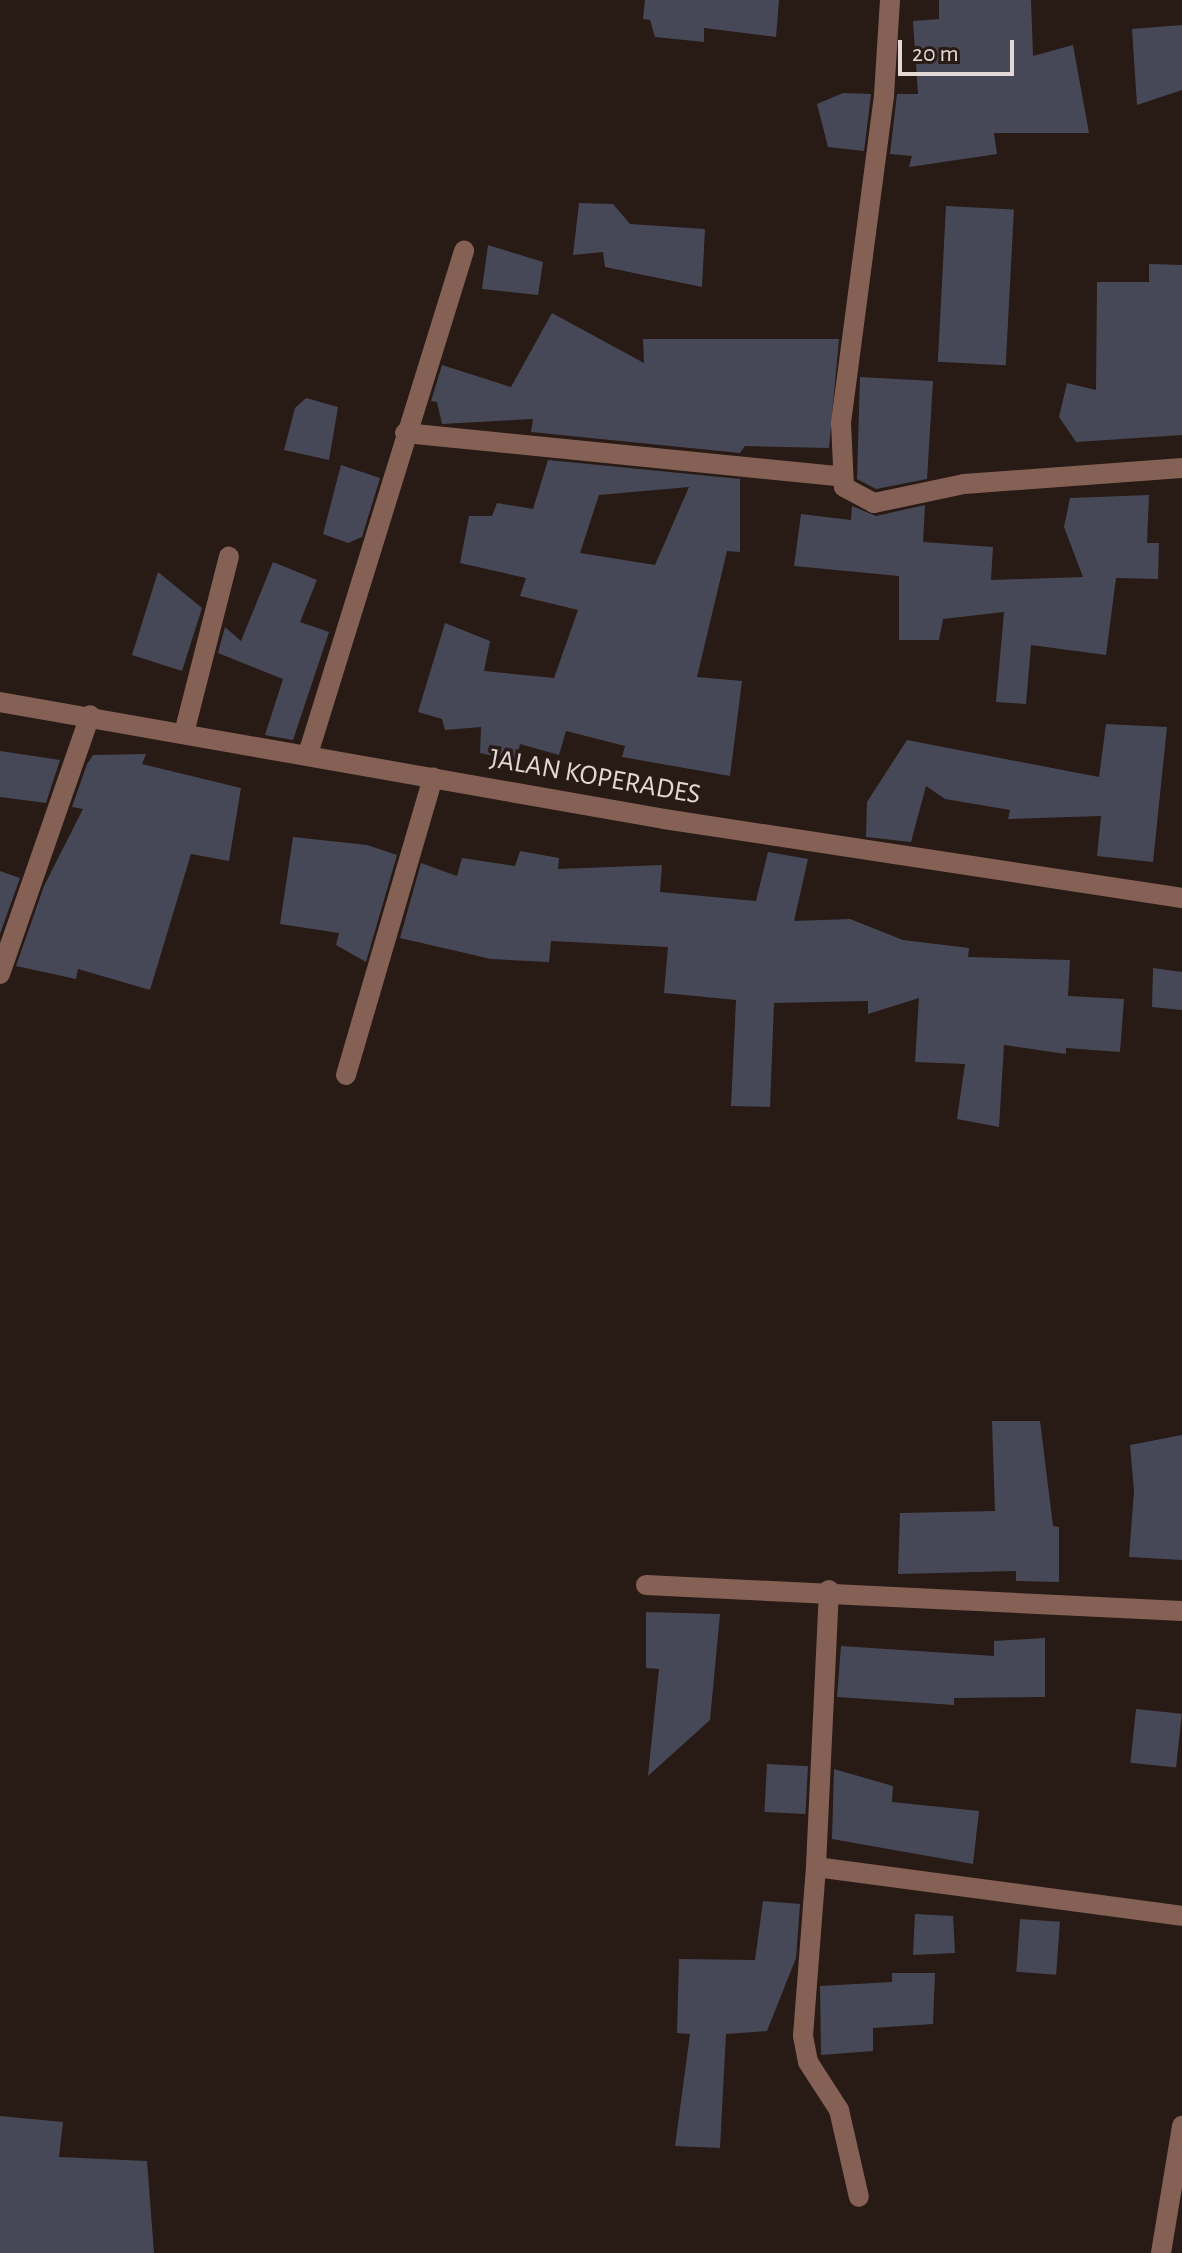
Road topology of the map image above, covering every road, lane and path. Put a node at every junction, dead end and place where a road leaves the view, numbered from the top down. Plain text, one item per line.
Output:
1 (890, 0) edge
2 (464, 251) dead end
3 (405, 433) junction
4 (1182, 468) edge
5 (839, 476) junction
6 (229, 557) dead end
7 (0, 702) edge
8 (90, 715) junction
9 (184, 733) junction
10 (308, 754) junction
11 (433, 777) junction
12 (1182, 898) edge
13 (0, 974) edge
14 (346, 1075) dead end
15 (646, 1585) dead end
16 (829, 1590) junction
17 (1182, 1611) edge
18 (816, 1867) junction
19 (1182, 1916) edge
20 (1182, 2126) edge
21 (859, 2197) dead end
22 (1161, 2253) edge

1 - 5 street
2 - 3 street
3 - 5 street
3 - 10 street
4 - 5 street
6 - 9 street
7 - 8 street, JALAN KOPERADES
8 - 9 street, JALAN KOPERADES
8 - 13 street
9 - 10 street, JALAN KOPERADES
10 - 11 street, JALAN KOPERADES
11 - 12 street, JALAN KOPERADES
11 - 14 street
15 - 16 street
16 - 17 street
16 - 18 street
18 - 19 street
18 - 21 street
20 - 22 street

